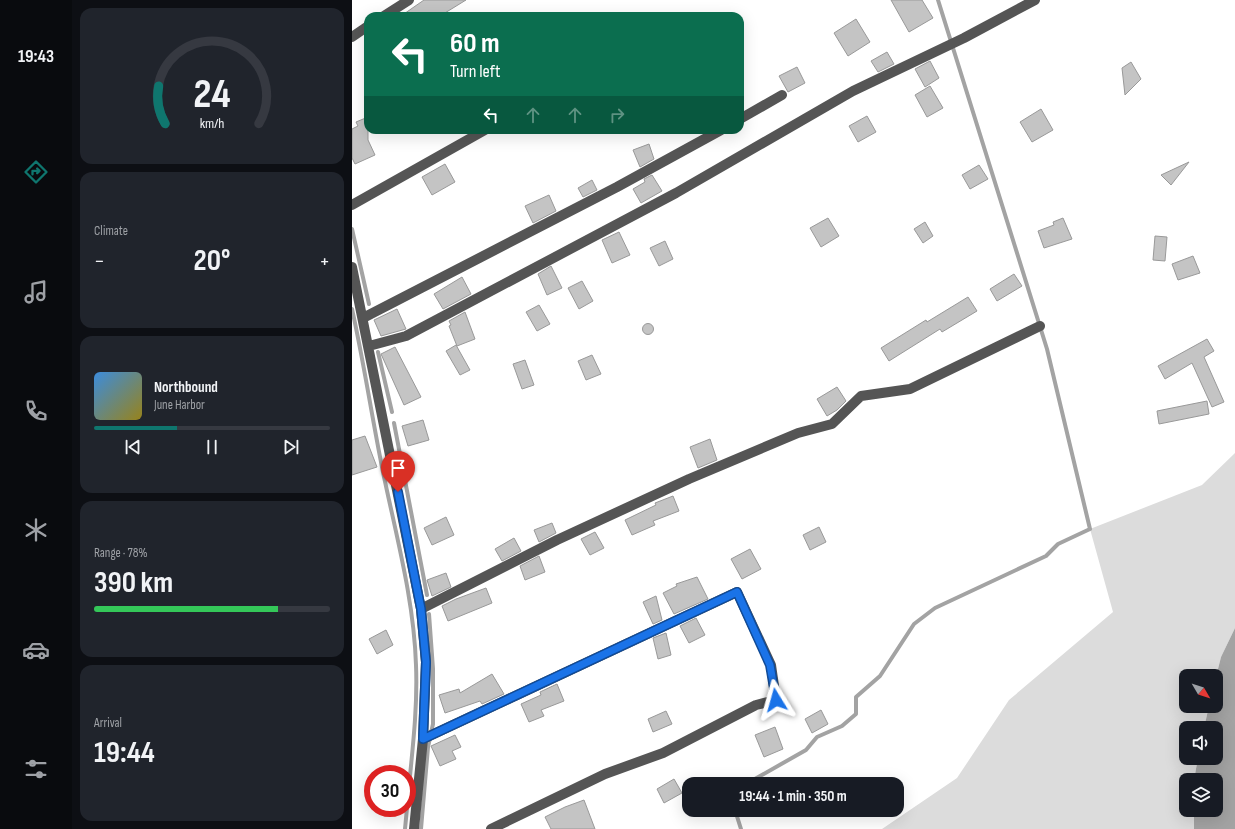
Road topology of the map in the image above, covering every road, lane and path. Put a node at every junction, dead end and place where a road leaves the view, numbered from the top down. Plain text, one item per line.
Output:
1 (408, 0) edge
2 (1036, 0) edge
3 (390, 12) edge
4 (364, 29) edge
5 (352, 37) edge
6 (782, 95) dead end
7 (744, 117) edge
8 (478, 134) edge
9 (714, 134) edge
10 (352, 205) edge
11 (352, 267) edge
12 (363, 318) junction
13 (1040, 326) dead end
14 (369, 346) junction
15 (421, 609) junction
16 (423, 739) junction
17 (414, 829) edge
18 (491, 829) edge

1 - 3 street
2 - 14 street
4 - 5 street
6 - 7 street
8 - 10 street
9 - 12 street
11 - 12 street
12 - 14 street
13 - 15 street
14 - 15 street
15 - 16 street
16 - 17 street
16 - 18 street

